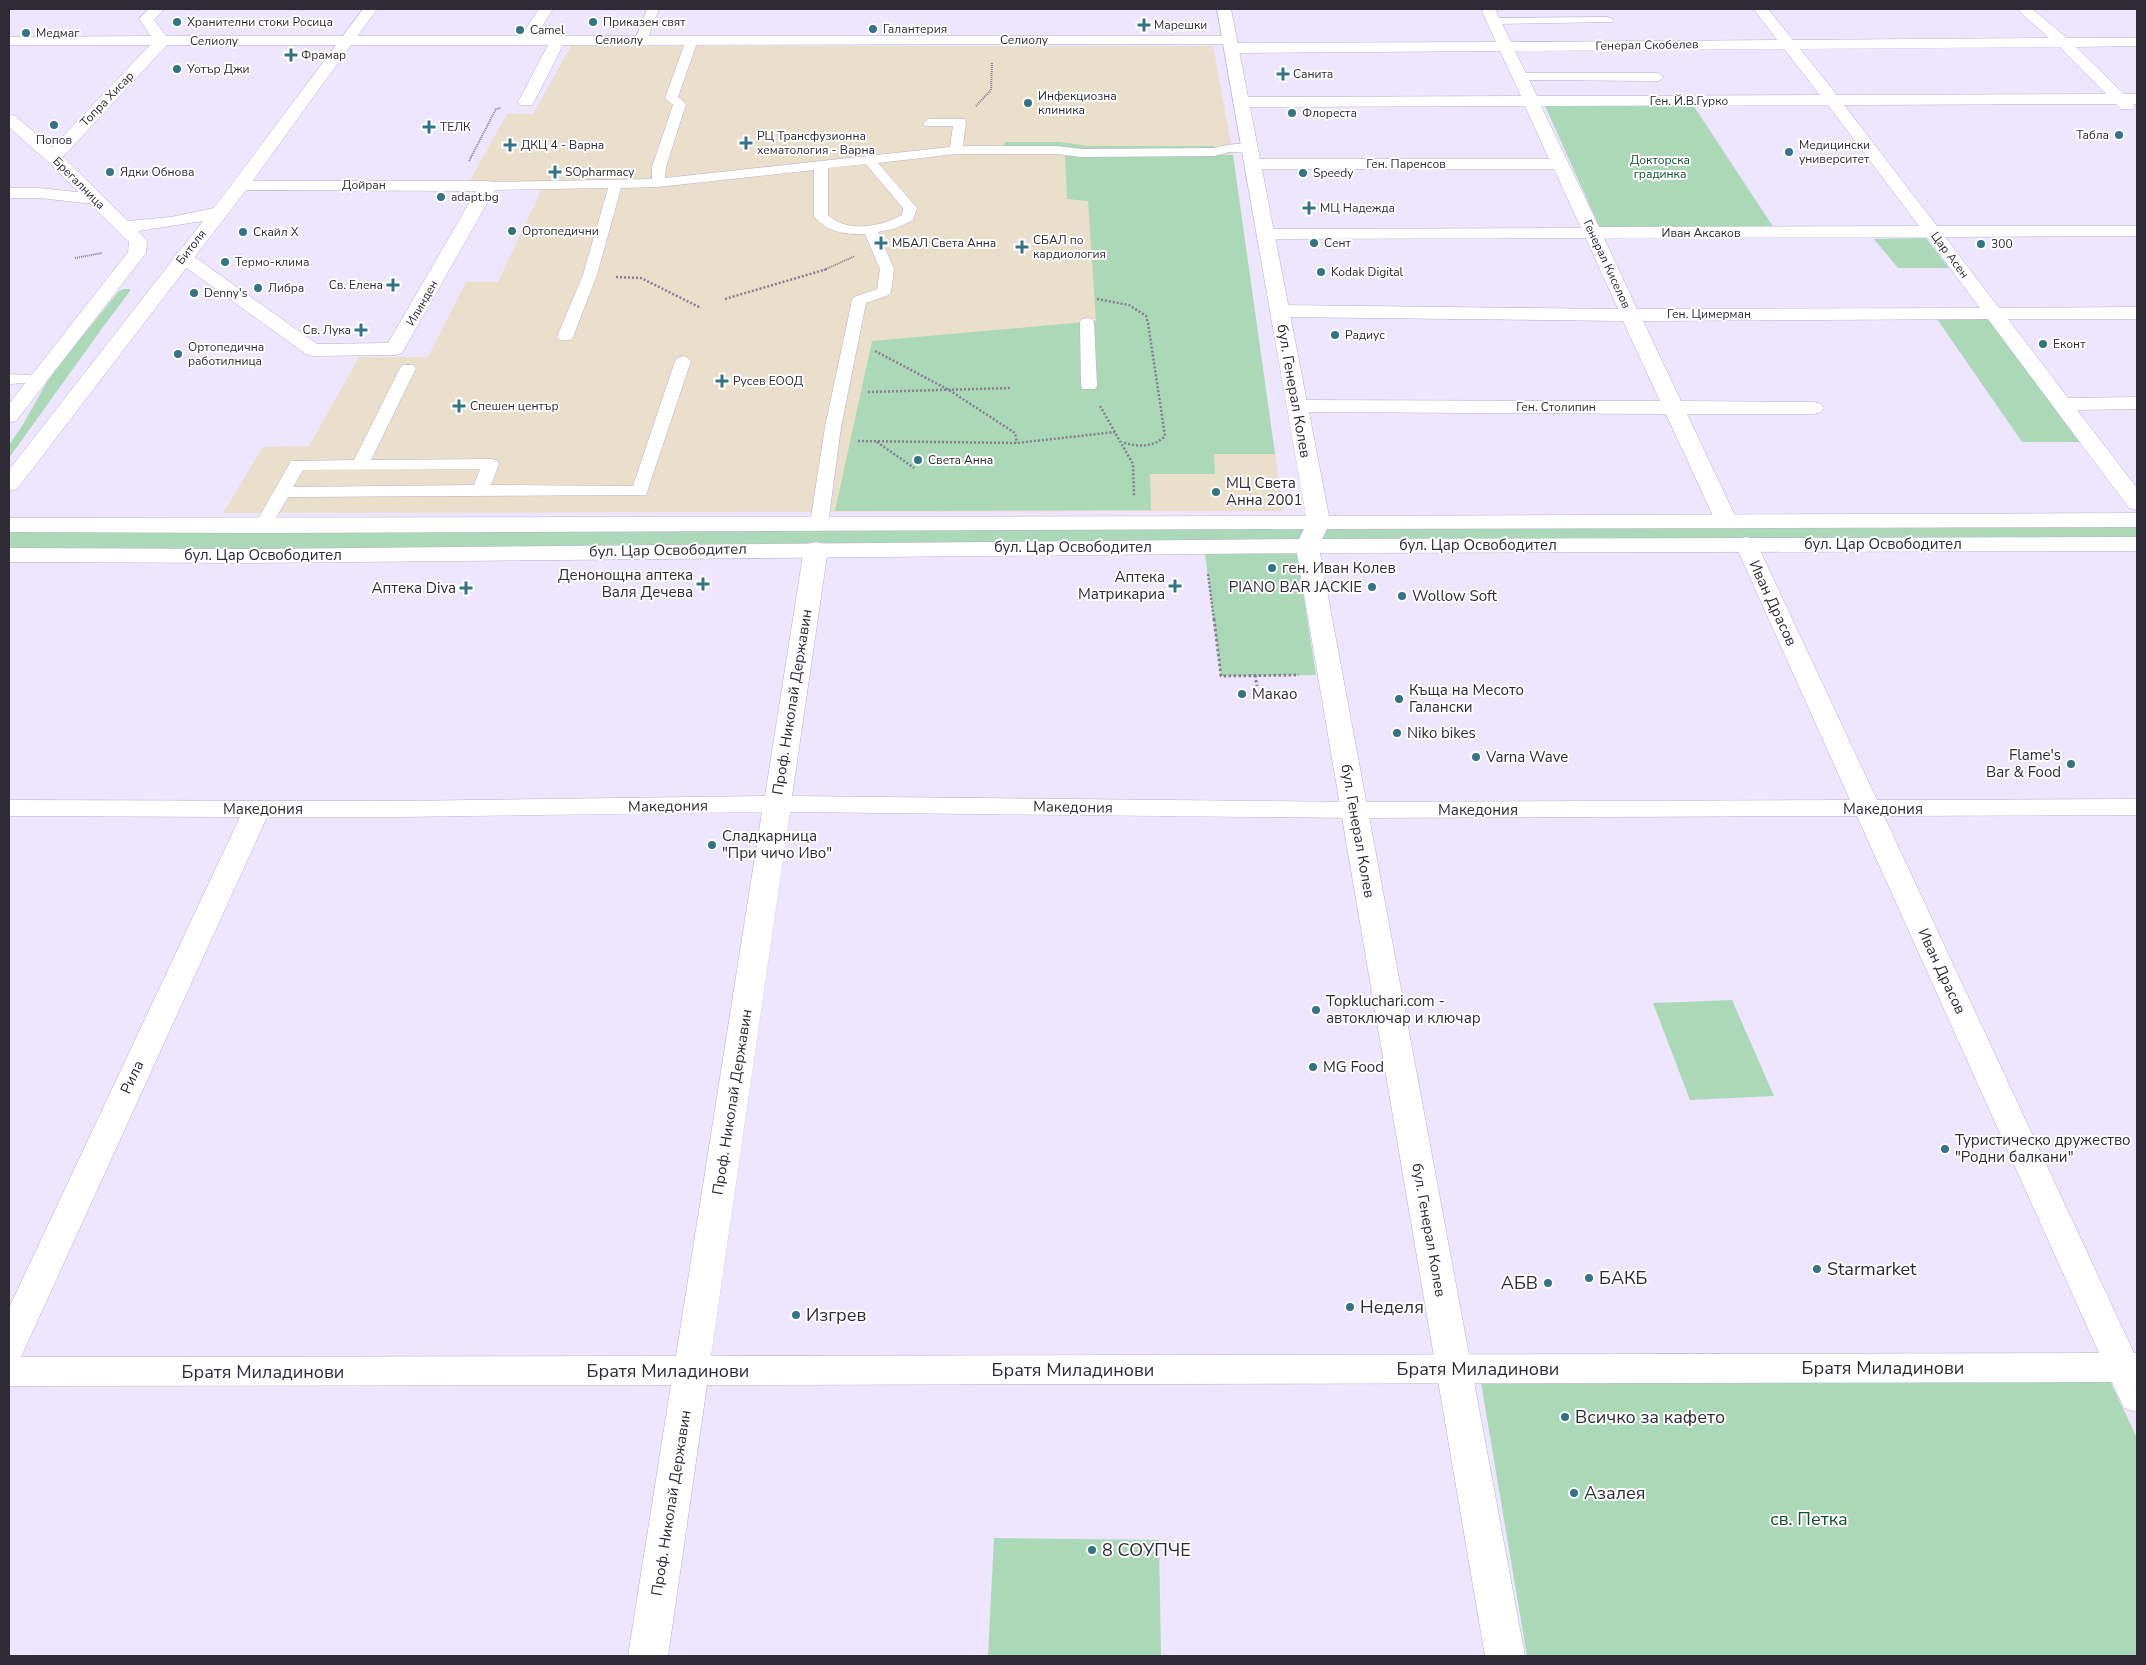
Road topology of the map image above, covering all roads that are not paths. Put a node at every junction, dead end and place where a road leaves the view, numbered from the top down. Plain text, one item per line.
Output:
1 (370, 9) edge
2 (546, 9) edge
3 (653, 9) edge
4 (1224, 9) edge
5 (1761, 9) edge
6 (2024, 9) edge
7 (146, 13) edge
8 (1491, 15) edge
9 (1608, 20) dead end
10 (9, 40) edge
11 (526, 40) junction
12 (558, 40) junction
13 (641, 40) junction
14 (692, 40) junction
15 (347, 41) junction
16 (162, 42) junction
17 (2063, 42) junction
18 (2137, 42) edge
19 (1231, 44) junction
20 (1788, 44) junction
21 (1506, 47) junction
22 (1520, 77) junction
23 (1658, 77) dead end
24 (2119, 99) junction
25 (2137, 99) edge
26 (1833, 101) junction
27 (526, 102) road end
28 (1241, 102) junction
29 (1532, 102) junction
30 (2137, 116) edge
31 (9, 119) edge
32 (929, 122) dead end
33 (956, 146) junction
34 (1251, 156) junction
35 (52, 157) junction
36 (870, 161) junction
37 (1560, 164) junction
38 (821, 165) junction
39 (658, 183) junction
40 (615, 185) junction
41 (240, 186) junction
42 (488, 186) junction
43 (9, 193) edge
44 (95, 200) junction
45 (219, 212) junction
46 (123, 227) junction
47 (2137, 231) edge
48 (1932, 232) junction
49 (871, 233) junction
50 (1592, 233) junction
51 (1266, 234) junction
52 (183, 257) junction
53 (1280, 311) junction
54 (2137, 313) edge
55 (1631, 314) junction
56 (1993, 314) junction
57 (1087, 322) dead end
58 (565, 337) dead end
59 (683, 361) dead end
60 (408, 368) dead end
61 (9, 379) edge
62 (37, 379) junction
63 (1089, 386) road end
64 (2137, 403) edge
65 (2061, 404) junction
66 (1297, 406) junction
67 (1673, 407) junction
68 (1814, 408) dead end
69 (9, 417) edge
70 (360, 465) junction
71 (9, 484) edge
72 (480, 490) junction
73 (282, 492) junction
74 (2137, 504) edge
75 (1726, 520) junction
76 (2137, 520) edge
77 (9, 526) edge
78 (263, 526) junction
79 (1313, 535) junction
80 (817, 537) junction
81 (1746, 544) junction
82 (2137, 544) edge
83 (9, 555) edge
84 (247, 556) junction
85 (776, 804) junction
86 (2137, 807) edge
87 (9, 808) edge
88 (257, 809) junction
89 (1868, 809) junction
90 (1354, 810) junction
91 (9, 1347) edge
92 (1453, 1369) junction
93 (691, 1371) junction
94 (9, 1372) edge
95 (2132, 1377) edge
96 (648, 1656) edge
97 (1505, 1656) edge

1 - 15 street, Битоля
2 - 11 street
3 - 13 lane
4 - 19 street, бул. Генерал Колев
5 - 20 street, Цар Асен
6 - 17 street
7 - 16 street
8 - 9 lane
8 - 21 street, Генерал Киселов
10 - 16 street, Селиолу
11 - 12 street, Селиолу
11 - 15 street, Селиолу
12 - 13 street, Селиолу
12 - 27 street
13 - 14 street, Селиолу
14 - 19 street, Селиолу
14 - 39 lane
15 - 16 street, Селиолу
15 - 41 street, Битоля
16 - 35 street, Топра Хисар
17 - 18 street, Генерал Скобелев
17 - 20 street, Генерал Скобелев
17 - 24 street
19 - 21 street, Генерал Скобелев
19 - 28 street, бул. Генерал Колев
20 - 21 street, Генерал Скобелев
20 - 26 street, Цар Асен
21 - 22 street, Генерал Киселов
22 - 23 lane
22 - 29 street, Генерал Киселов
24 - 25 street, Ген. Й.В.Гурко
24 - 26 street, Ген. Й.В.Гурко
24 - 30 street
26 - 29 street, Ген. Й.В.Гурко
26 - 48 street, Цар Асен
28 - 29 street, Ген. Й.В.Гурко
28 - 34 street, бул. Генерал Колев
29 - 37 street, Генерал Киселов
31 - 35 street, Брегалница
32 - 33 lane
33 - 34 lane
33 - 36 lane
34 - 37 street, Ген. Паренсов
34 - 51 street, бул. Генерал Колев
35 - 44 street, Брегалница
36 - 38 lane
36 - 49 lane
37 - 50 street, Генерал Киселов
38 - 39 lane
38 - 49 lane
39 - 40 lane
40 - 42 lane
40 - 58 lane
41 - 42 street, Дойран
41 - 45 street, Битоля
42 - 52 street, Илинден
43 - 44 street
44 - 46 street, Брегалница
45 - 46 street
45 - 52 street, Битоля
46 - 62 street, Брегалница
47 - 48 street, Иван Аксаков
48 - 50 street, Иван Аксаков
48 - 56 street, Цар Асен
49 - 80 lane
50 - 51 street, Иван Аксаков
50 - 55 street, Генерал Киселов
51 - 53 street, бул. Генерал Колев
52 - 71 street, Битоля
53 - 55 street, Ген. Цимерман
53 - 66 street, бул. Генерал Колев
54 - 56 street, Ген. Цимерман
55 - 56 street, Ген. Цимерман
55 - 67 street, Генерал Киселов
56 - 65 street, Цар Асен
57 - 63 lane
59 - 72 lane
60 - 70 lane
61 - 62 lane
62 - 69 street
64 - 65 street
65 - 74 street, Цар Асен
66 - 67 street, Ген. Столипин
66 - 79 street, бул. Генерал Колев
67 - 68 street, Ген. Столипин
67 - 75 street, Генерал Киселов
70 - 72 lane
70 - 73 lane
72 - 73 lane
73 - 78 lane
75 - 76 street, бул. Цар Освободител
75 - 79 street, бул. Цар Освободител
77 - 78 street, бул. Цар Освободител
78 - 80 street, бул. Цар Освободител
78 - 84 street
79 - 80 street, бул. Цар Освободител
79 - 80 street, бул. Цар Освободител
79 - 81 street, бул. Цар Освободител
79 - 90 street, бул. Генерал Колев
80 - 84 street, бул. Цар Освободител
80 - 85 street, Проф. Николай Державин
81 - 82 street, бул. Цар Освободител
81 - 89 street, Иван Драсов
83 - 84 street, бул. Цар Освободител
85 - 88 street, Македония
85 - 90 street, Македония
85 - 93 street, Проф. Николай Державин
86 - 89 street, Македония
87 - 88 street, Македония
88 - 91 street, Рила
89 - 90 street, Македония
89 - 95 street, Иван Драсов
90 - 92 street, бул. Генерал Колев
92 - 93 street, Братя Миладинови
92 - 95 street, Братя Миладинови
92 - 97 street, бул. Генерал Колев
93 - 94 street, Братя Миладинови
93 - 96 street, Проф. Николай Державин

